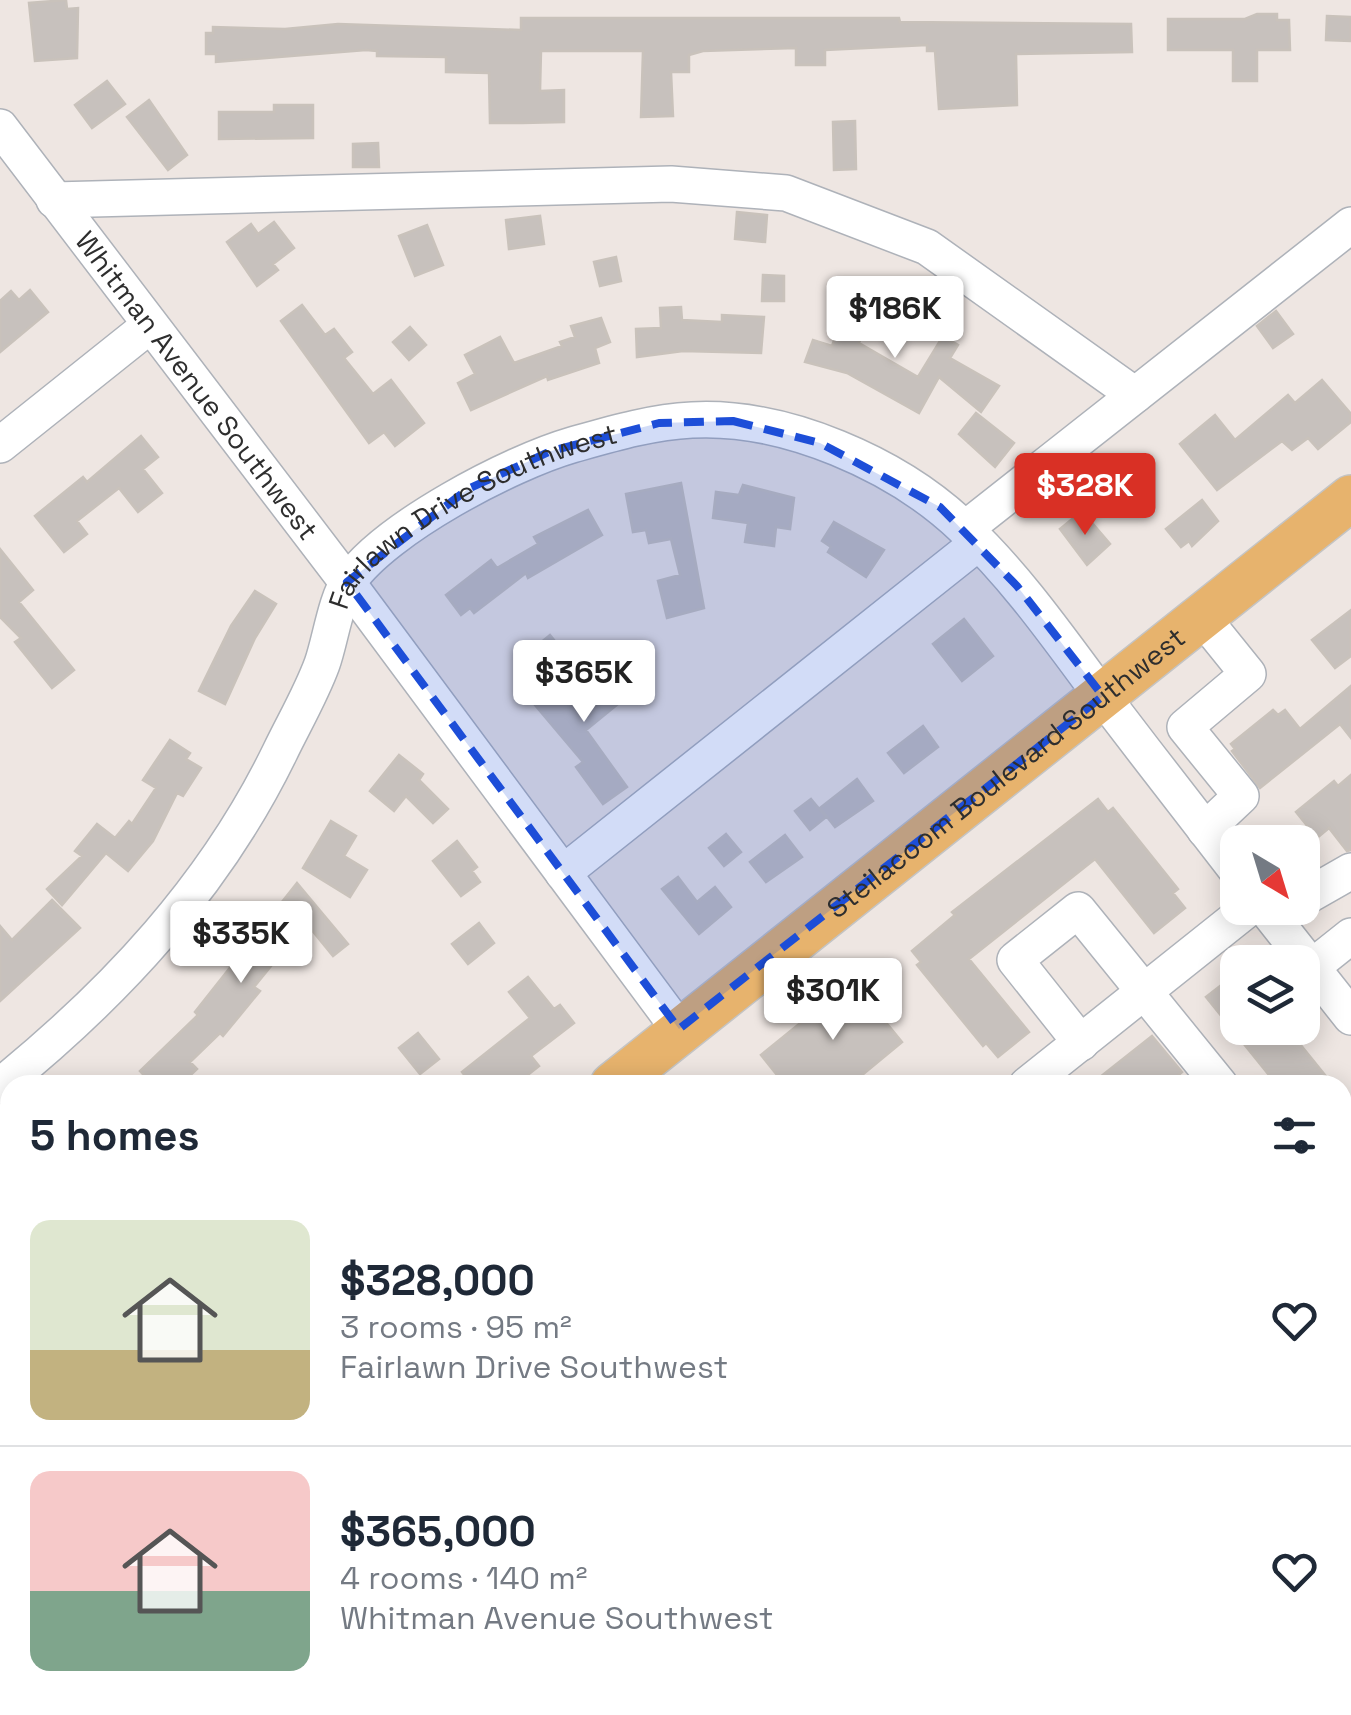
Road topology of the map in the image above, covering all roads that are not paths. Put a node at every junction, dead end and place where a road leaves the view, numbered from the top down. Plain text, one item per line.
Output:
1 (0, 127) edge
2 (54, 200) junction
3 (1351, 225) edge
4 (149, 326) junction
5 (1134, 395) junction
6 (0, 444) edge
7 (1351, 498) edge
8 (972, 536) junction
9 (347, 582) junction
10 (1202, 617) junction
11 (1102, 696) junction
12 (1205, 830) junction
13 (1220, 849) edge
14 (1351, 871) edge
15 (563, 873) junction
16 (1320, 886) edge
17 (1249, 925) edge
18 (1351, 936) edge
19 (1320, 961) edge
20 (1320, 977) edge
21 (1145, 994) junction
22 (1351, 1017) edge
23 (679, 1030) junction
24 (1081, 1043) junction
25 (12, 1075) edge
26 (643, 1075) edge
27 (1040, 1075) edge
28 (1212, 1075) edge

1 - 2 street, Whitman Avenue Southwest
2 - 4 street, Whitman Avenue Southwest
2 - 5 street
3 - 5 street
4 - 6 street
4 - 9 street, Whitman Avenue Southwest
5 - 8 street
7 - 10 main road, Steilacoom Boulevard Southwest
8 - 9 street, Fairlawn Drive Southwest
8 - 11 street, Fairlawn Drive Southwest
8 - 15 street
9 - 15 street, Whitman Avenue Southwest
9 - 25 street, Fairlawn Drive Southwest
10 - 11 main road, Steilacoom Boulevard Southwest
10 - 12 street
11 - 12 street, Fairlawn Drive Southwest
11 - 23 main road, Steilacoom Boulevard Southwest
12 - 13 street, Fairlawn Drive Southwest
14 - 16 street
15 - 23 street, Whitman Avenue Southwest
17 - 21 street
18 - 19 street
20 - 22 street
21 - 24 street
21 - 24 street
21 - 28 street
23 - 26 main road, Steilacoom Boulevard Southwest
24 - 27 street

